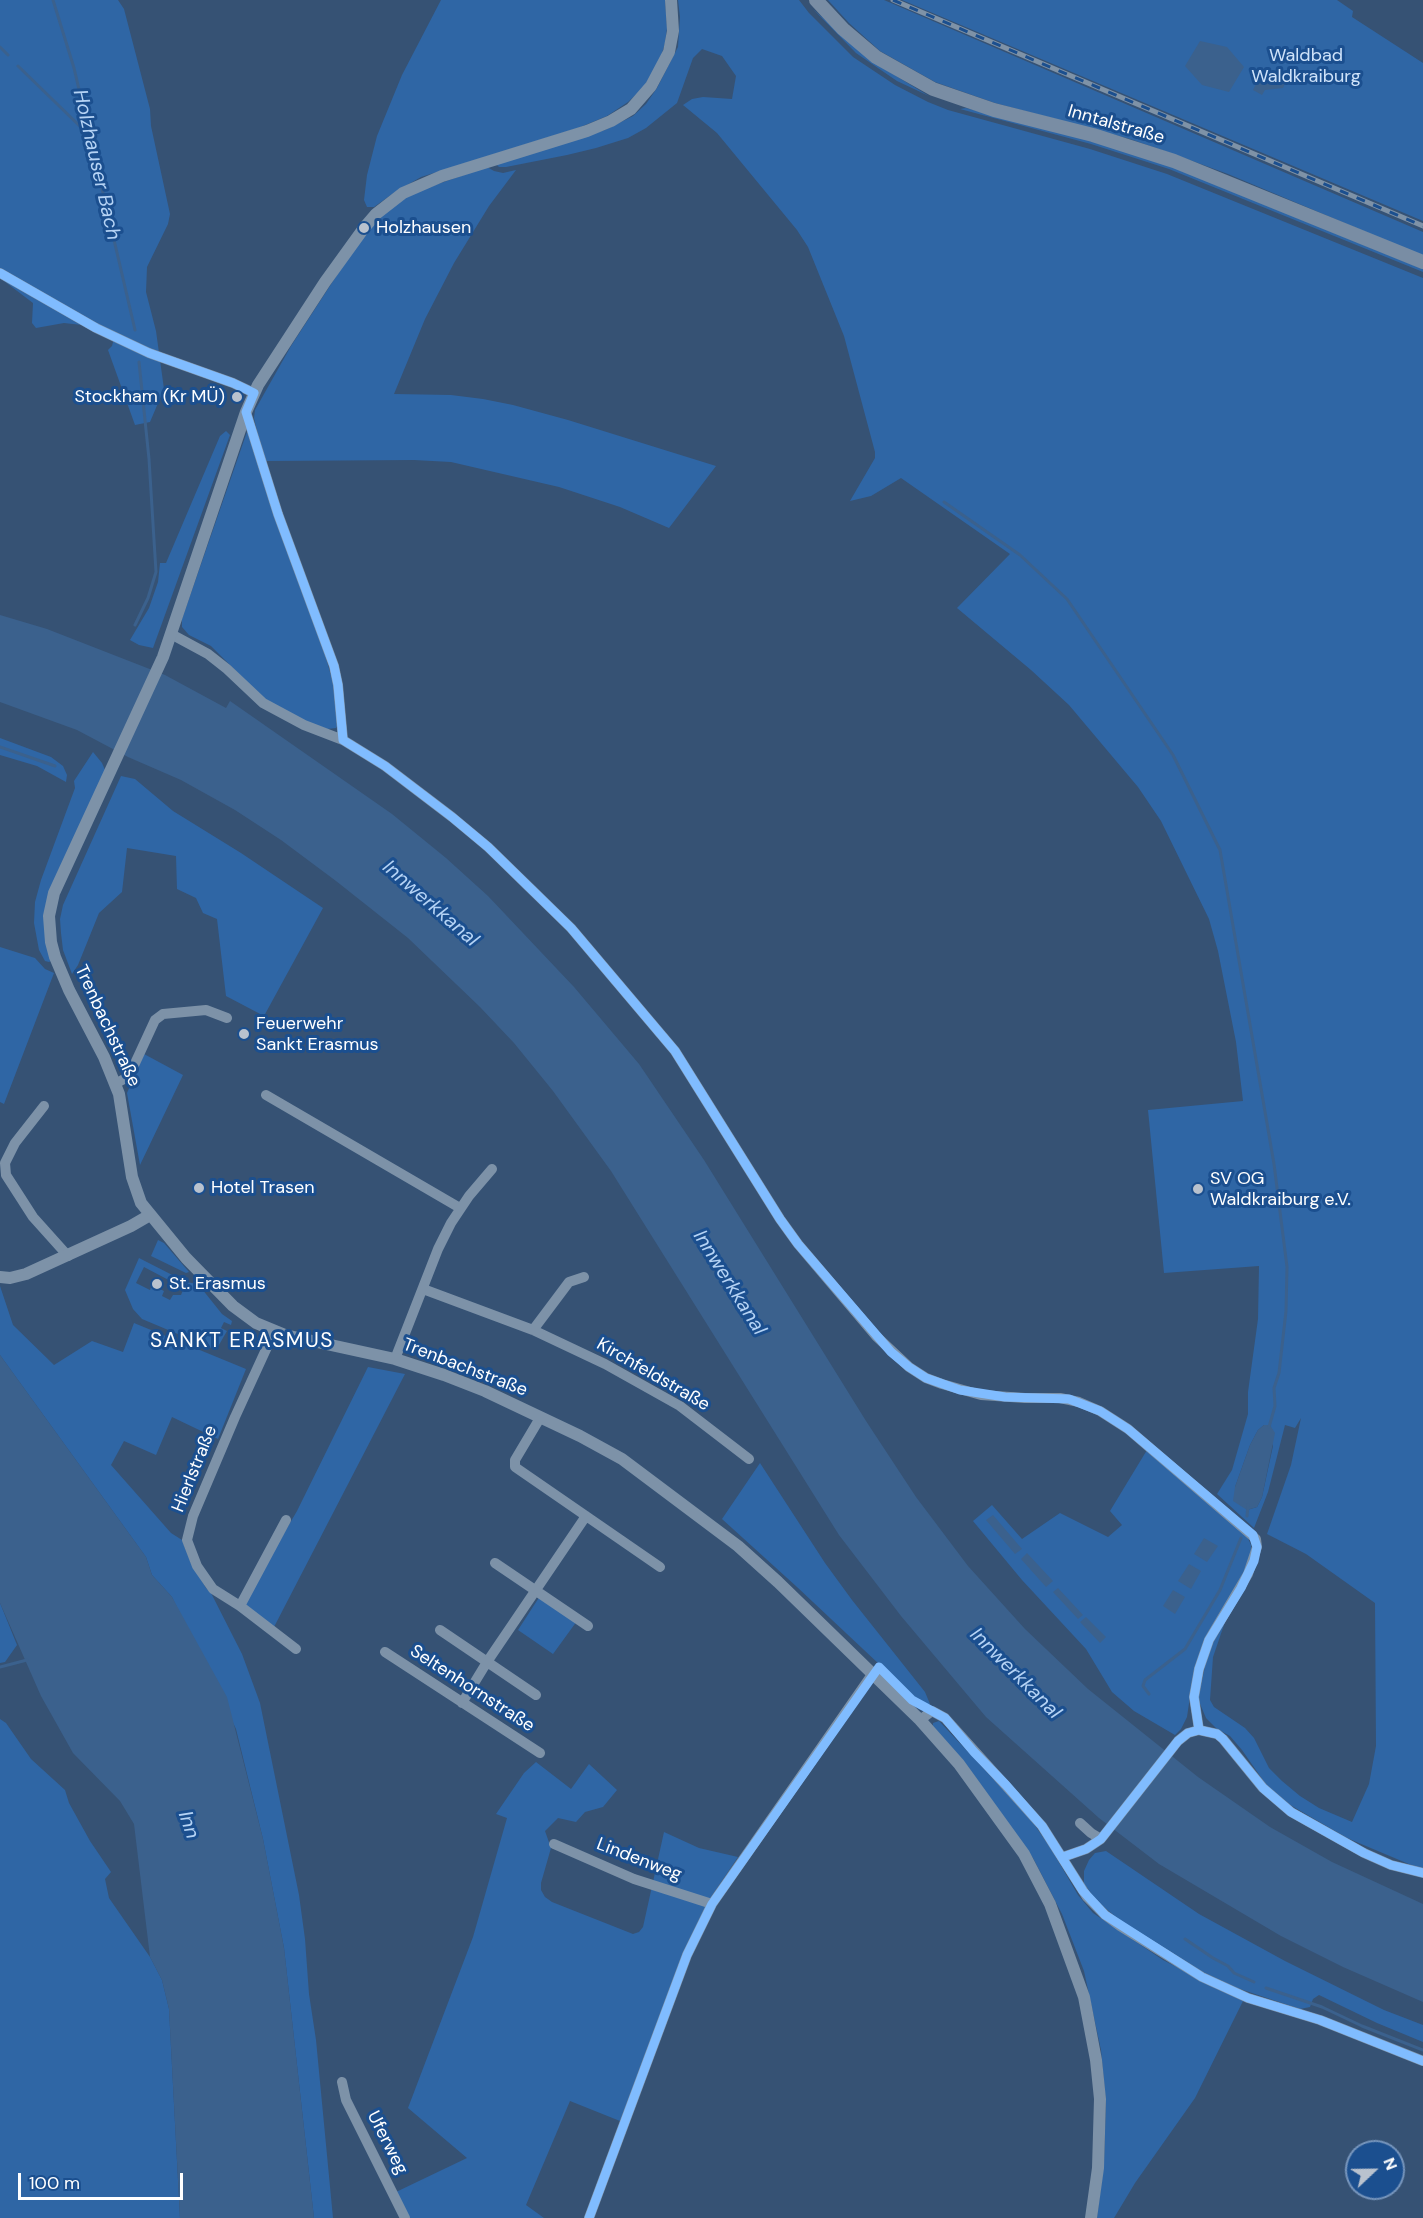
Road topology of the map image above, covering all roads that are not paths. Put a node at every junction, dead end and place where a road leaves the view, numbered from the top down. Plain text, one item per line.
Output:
1 (672, 0) edge
2 (816, 0) edge
3 (1423, 262) edge
4 (0, 273) edge
5 (254, 393) junction
6 (246, 412) junction
7 (171, 634) junction
8 (343, 741) junction
9 (227, 1018) dead end
10 (116, 1084) junction
11 (266, 1095) dead end
12 (44, 1106) dead end
13 (492, 1169) dead end
14 (460, 1208) junction
15 (150, 1215) junction
16 (68, 1256) junction
17 (0, 1277) edge
18 (584, 1277) dead end
19 (423, 1289) junction
20 (533, 1330) junction
21 (274, 1332) junction
22 (395, 1359) junction
23 (540, 1418) junction
24 (749, 1459) dead end
25 (586, 1516) junction
26 (286, 1520) dead end
27 (495, 1563) dead end
28 (660, 1567) dead end
29 (537, 1590) junction
30 (240, 1606) junction
31 (588, 1626) dead end
32 (440, 1630) dead end
33 (296, 1649) dead end
34 (385, 1652) dead end
35 (487, 1662) junction
36 (873, 1673) junction
37 (536, 1695) dead end
38 (462, 1703) junction
39 (920, 1720) junction
40 (1199, 1730) junction
41 (540, 1753) dead end
42 (1080, 1823) dead end
43 (1104, 1836) junction
44 (554, 1844) dead end
45 (1063, 1857) junction
46 (1423, 1874) edge
47 (712, 1904) junction
48 (1423, 2061) edge
49 (342, 2082) dead end
50 (405, 2218) edge
51 (589, 2218) edge
52 (1091, 2218) edge

1 - 5 street, Trenbachstraße
2 - 3 main road, Inntalstraße
4 - 5 street
5 - 6 street, Trenbachstraße
6 - 7 street, Trenbachstraße
6 - 8 street
7 - 8 street
7 - 10 street, Trenbachstraße
8 - 40 street
9 - 10 street
10 - 15 street, Trenbachstraße
11 - 14 street
12 - 16 street
13 - 14 street
14 - 19 street
15 - 16 street
15 - 21 street, Trenbachstraße
16 - 17 street
18 - 20 street
19 - 20 street, Kirchfeldstraße
19 - 22 street
20 - 24 street, Kirchfeldstraße
21 - 22 street, Trenbachstraße
21 - 30 street, Hierlstraße
22 - 23 street, Trenbachstraße
23 - 25 street
23 - 36 street, Trenbachstraße
25 - 28 street
25 - 29 street
26 - 30 street
27 - 29 street
29 - 31 street
29 - 35 street
30 - 33 street, Hierlstraße
32 - 35 street
34 - 38 street, Seltenhornstraße
35 - 37 street
35 - 38 street
36 - 39 street, Trenbachstraße
36 - 47 street
38 - 41 street, Seltenhornstraße
39 - 45 street
39 - 52 street, Trenbachstraße
40 - 43 street
40 - 46 street
42 - 43 street
43 - 45 street
44 - 47 street, Lindenweg
45 - 48 street
47 - 51 street
49 - 50 street, Uferweg

